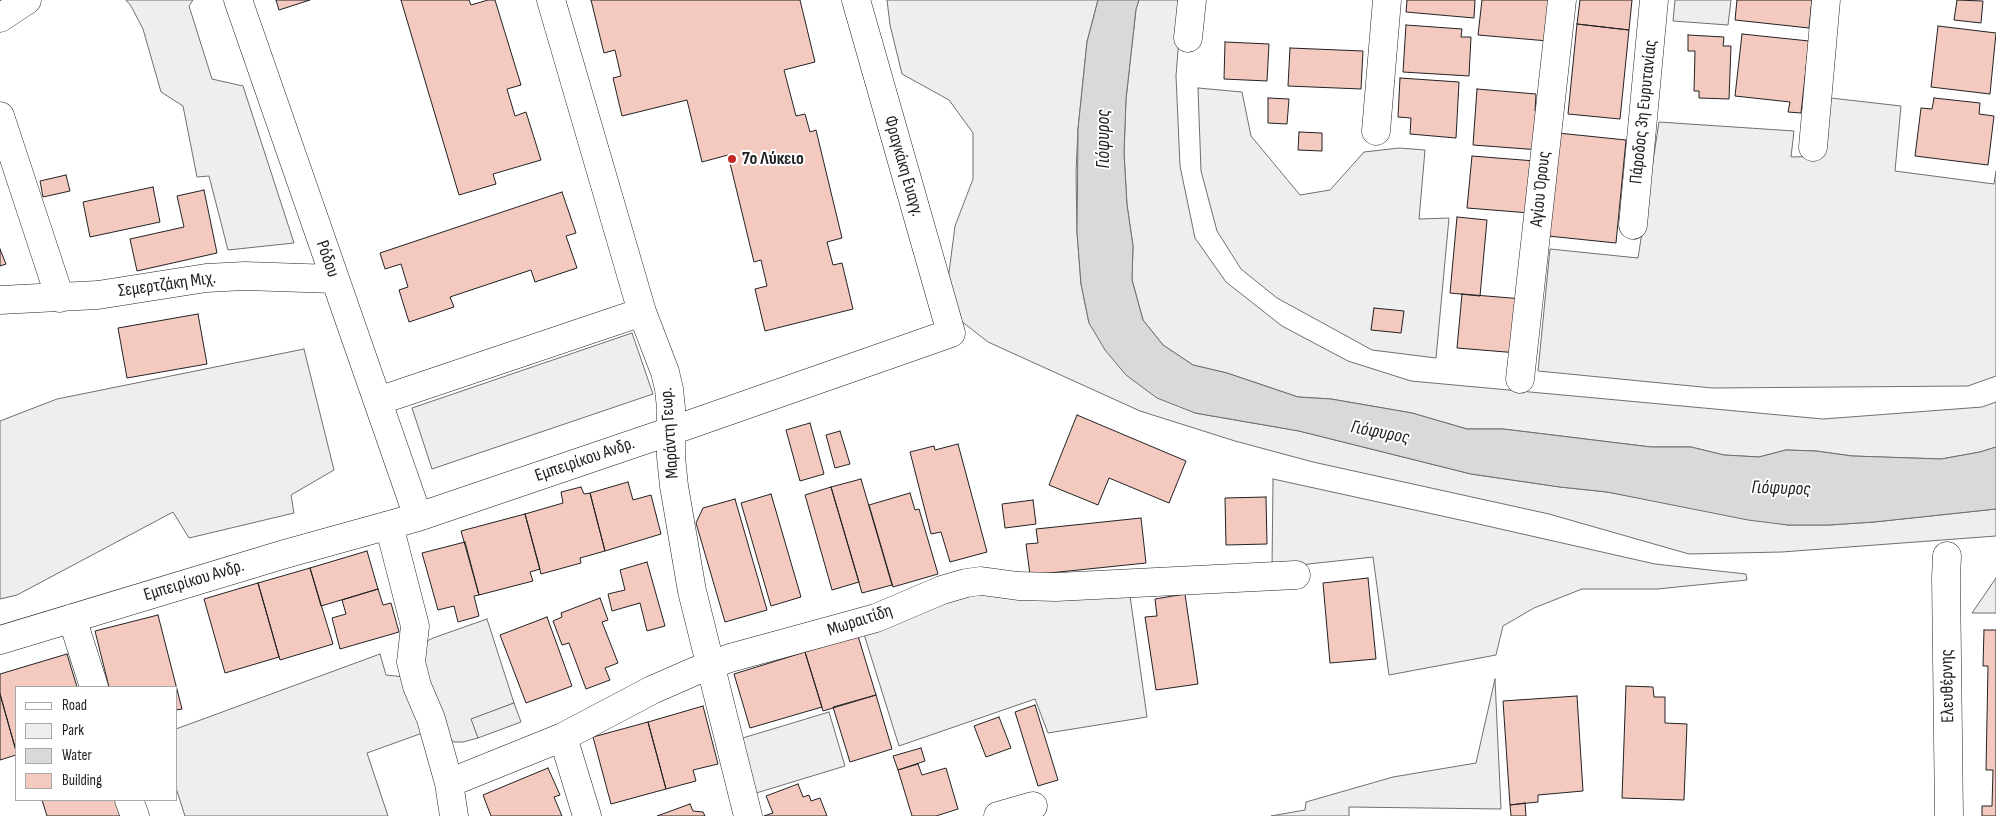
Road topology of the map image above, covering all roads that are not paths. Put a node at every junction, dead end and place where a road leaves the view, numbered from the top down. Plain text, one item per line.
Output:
1 (26, 0) edge
2 (238, 0) edge
3 (551, 0) edge
4 (856, 0) edge
5 (1192, 0) edge
6 (1387, 0) edge
7 (1562, 0) edge
8 (1654, 0) edge
9 (1826, 0) edge
10 (0, 18) edge
11 (1188, 38) dead end
12 (0, 116) edge
13 (1376, 131) dead end
14 (1813, 147) dead end
15 (9, 172) edge
16 (1633, 225) dead end
17 (334, 279) junction
18 (60, 298) junction
19 (0, 300) edge
20 (642, 312) junction
21 (951, 333) joint
22 (1520, 379) dead end
23 (378, 401) junction
24 (671, 432) junction
25 (418, 517) junction
26 (389, 526) junction
27 (1948, 556) dead end
28 (1296, 575) dead end
29 (72, 618) junction
30 (0, 640) edge
31 (711, 666) junction
32 (94, 686) edge
33 (563, 737) junction
34 (450, 784) junction
35 (130, 801) edge
36 (1033, 806) dead end
37 (135, 816) edge
38 (454, 816) edge
39 (586, 816) edge
40 (748, 816) edge
41 (998, 816) edge
42 (1949, 816) edge

1 - 10 street
2 - 17 street, Ρόδου
3 - 20 street, Μαράντη Γεωρ.
4 - 21 street, Φραγκάκη Ευαγγ.
5 - 11 street
6 - 13 street
7 - 22 street, Αγίου Όρους
8 - 16 street, Πάροδος 3η Ευρυτανίας
9 - 14 street
12 - 15 street
15 - 18 street
17 - 18 street, Σεμερτζάκη Μιχ.
17 - 23 street, Ρόδου
18 - 19 street, Σεμερτζάκη Μιχ.
20 - 23 street
20 - 24 street, Μαράντη Γεωρ.
21 - 24 street, Εμπειρίκου Ανδρ.
23 - 25 street, Ρόδου
24 - 25 street, Εμπειρίκου Ανδρ.
24 - 31 street, Μαράντη Γεωρ.
25 - 26 street, Εμπειρίκου Ανδρ.
26 - 29 street, Εμπειρίκου Ανδρ.
26 - 34 street
27 - 42 street, Ελευθέρνης
28 - 31 street, Μωραιτίδη
29 - 30 street, Εμπειρίκου Ανδρ.
29 - 32 street
31 - 33 street, Μωραιτίδη
31 - 40 street, Μαράντη Γεωρ.
33 - 34 street, Μωραιτίδη
33 - 39 street
34 - 38 street
35 - 37 street
36 - 41 street

